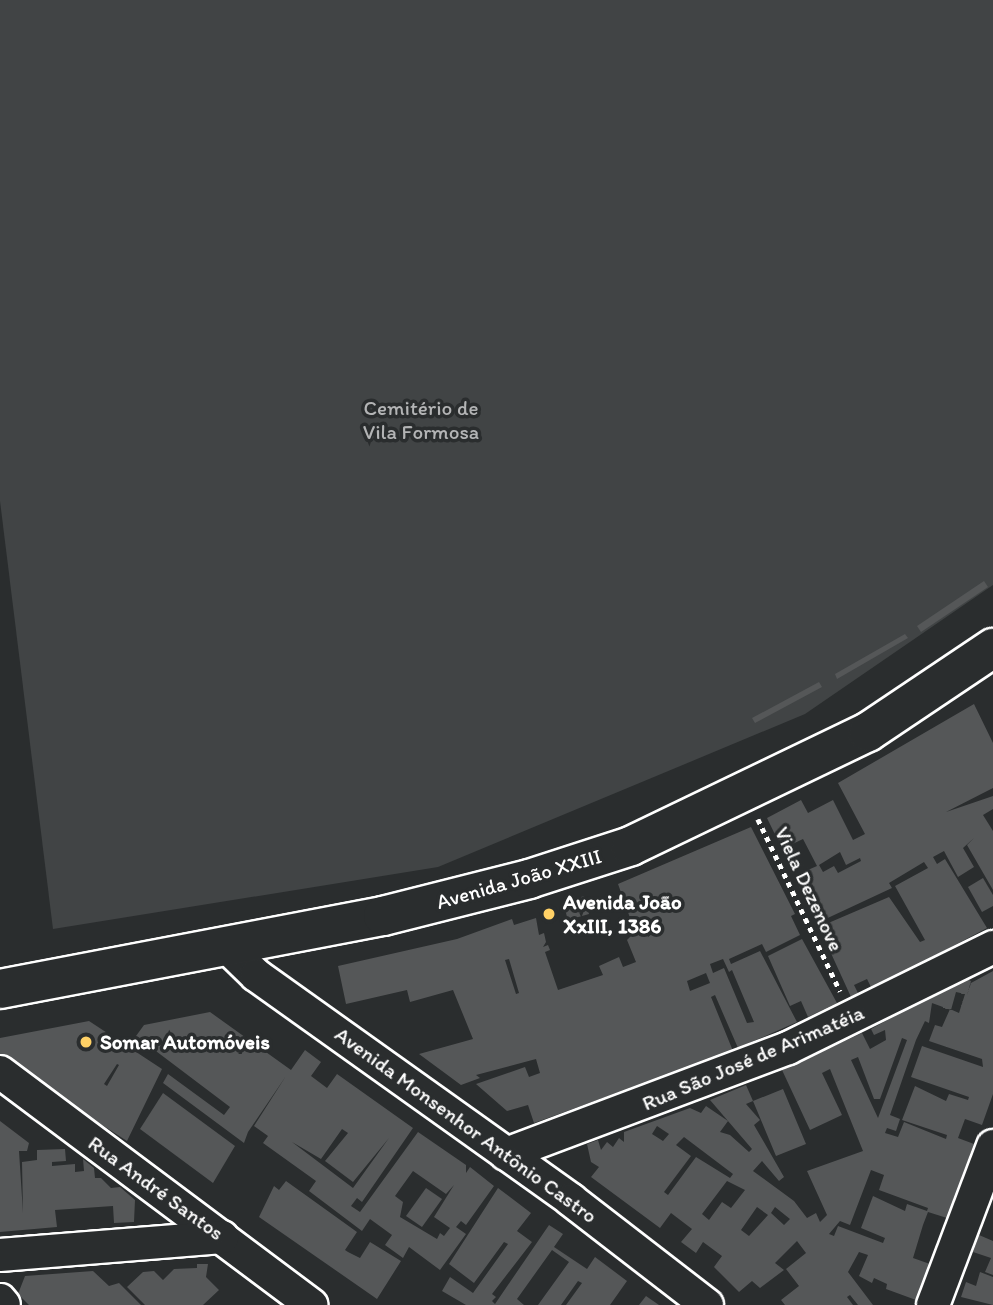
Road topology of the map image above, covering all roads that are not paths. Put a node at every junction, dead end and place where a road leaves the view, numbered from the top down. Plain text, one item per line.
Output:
1 (993, 648) edge
2 (225, 945) junction
3 (993, 947) edge
4 (0, 989) edge
5 (0, 1072) edge
6 (993, 1146) edge
7 (506, 1154) junction
8 (222, 1237) junction
9 (0, 1255) edge
10 (0, 1300) edge
11 (5, 1305) edge
12 (311, 1305) edge
13 (707, 1305) edge
14 (933, 1305) edge

1 - 2 main road, Avenida João XXIII
2 - 4 main road, Avenida João XXIII
2 - 7 street, Avenida Monsenhor Antônio Castro
3 - 7 street, Rua São José de Arimatéia
5 - 8 street, Rua André Santos
6 - 14 street
7 - 13 street, Avenida Monsenhor Antônio Castro
8 - 9 street
8 - 12 street, Rua André Santos
10 - 11 street

